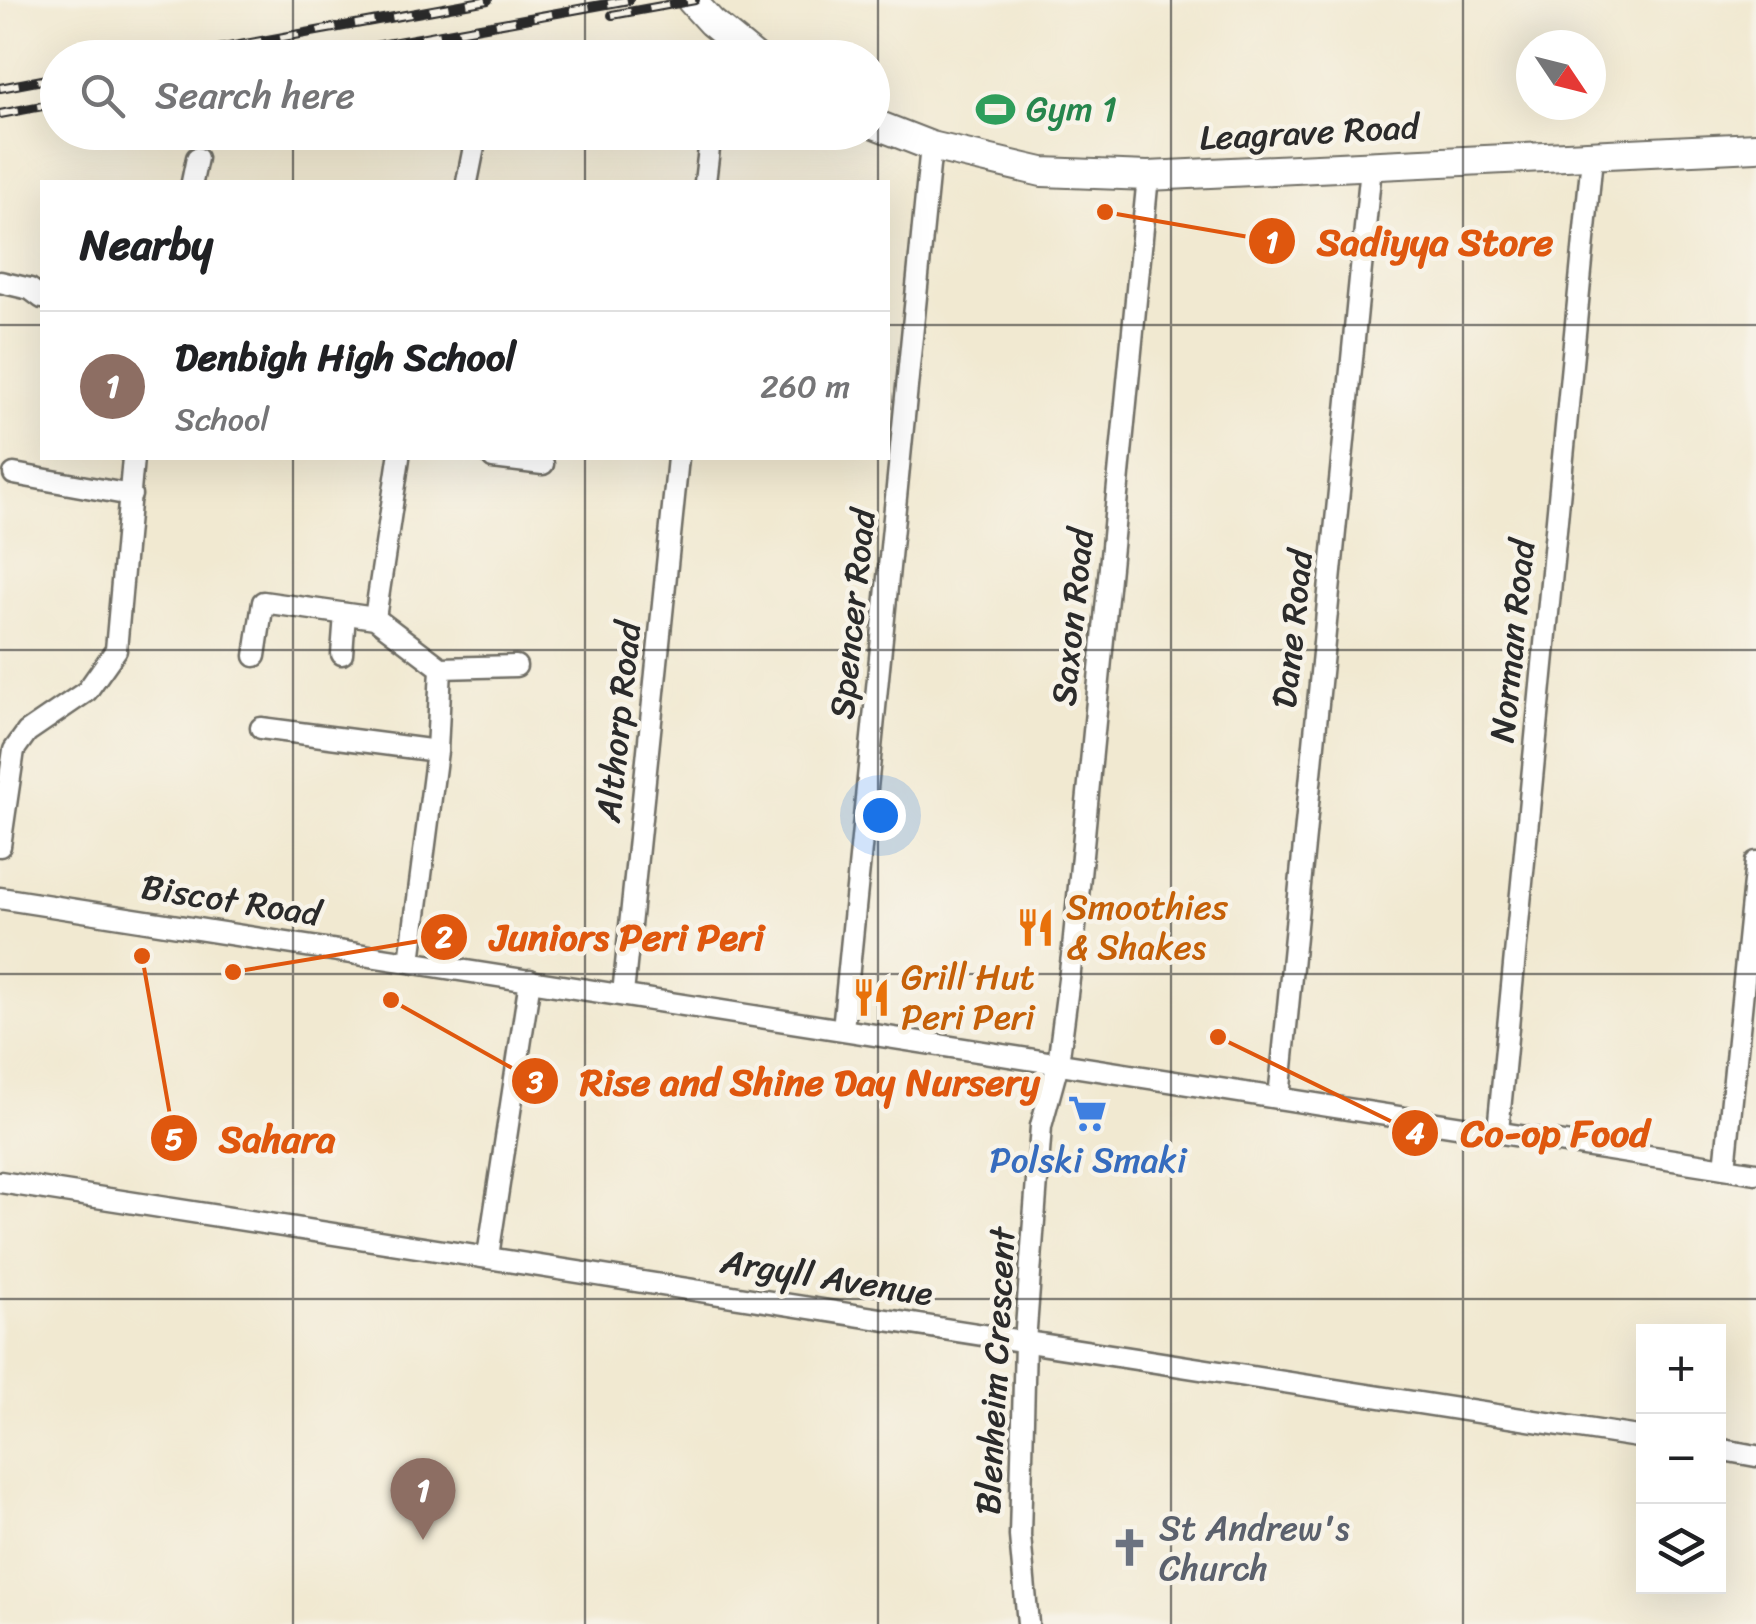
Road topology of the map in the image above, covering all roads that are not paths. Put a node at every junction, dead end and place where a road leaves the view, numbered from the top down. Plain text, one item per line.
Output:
1 (691, 0) edge
2 (732, 40) edge
3 (890, 129) edge
4 (931, 146) junction
5 (1756, 148) edge
6 (473, 150) edge
7 (709, 150) edge
8 (1592, 157) junction
9 (196, 158) dead end
10 (1371, 167) junction
11 (1148, 176) junction
12 (192, 180) edge
13 (467, 180) edge
14 (705, 180) edge
15 (0, 282) edge
16 (40, 296) edge
17 (133, 460) edge
18 (399, 460) edge
19 (509, 460) edge
20 (678, 460) edge
21 (543, 464) dead end
22 (14, 474) dead end
23 (132, 496) junction
24 (345, 614) junction
25 (376, 618) junction
26 (342, 654) dead end
27 (256, 656) dead end
28 (516, 666) dead end
29 (441, 668) junction
30 (261, 728) dead end
31 (7, 746) edge
32 (437, 751) junction
33 (0, 846) edge
34 (1756, 862) edge
35 (0, 898) edge
36 (410, 961) junction
37 (530, 980) junction
38 (623, 994) junction
39 (844, 1029) junction
40 (1058, 1064) junction
41 (1278, 1098) junction
42 (1498, 1131) junction
43 (1725, 1168) junction
44 (1756, 1172) edge
45 (0, 1182) edge
46 (488, 1256) junction
47 (1026, 1342) junction
48 (1636, 1437) edge
49 (1726, 1451) edge
50 (1756, 1456) edge
51 (1028, 1624) edge

1 - 2 main road
3 - 4 main road, Leagrave Road
4 - 11 main road, Leagrave Road
4 - 39 street, Spencer Road
5 - 8 main road, Leagrave Road
6 - 13 street
7 - 14 street
8 - 10 main road, Leagrave Road
8 - 42 street, Norman Road
9 - 12 street
10 - 11 main road, Leagrave Road
10 - 41 street, Dane Road
11 - 40 street, Saxon Road
15 - 16 street
17 - 23 street
18 - 25 street
19 - 21 street
20 - 38 street, Althorp Road
22 - 23 street
23 - 31 street
24 - 25 street
24 - 26 street
24 - 27 street
25 - 29 street
28 - 29 street
29 - 32 street
30 - 32 street
31 - 33 street
32 - 36 street
34 - 43 street
35 - 36 street, Biscot Road
36 - 37 street, Biscot Road
37 - 38 street, Biscot Road
37 - 46 street
38 - 39 street, Biscot Road
39 - 40 street, Biscot Road
40 - 41 street, Biscot Road
40 - 47 street, Blenheim Crescent
41 - 42 street, Biscot Road
42 - 43 street, Biscot Road
43 - 44 street, Biscot Road
45 - 46 street, Argyll Avenue
46 - 47 street, Argyll Avenue
47 - 48 street, Argyll Avenue
47 - 51 street, Blenheim Crescent
49 - 50 street

